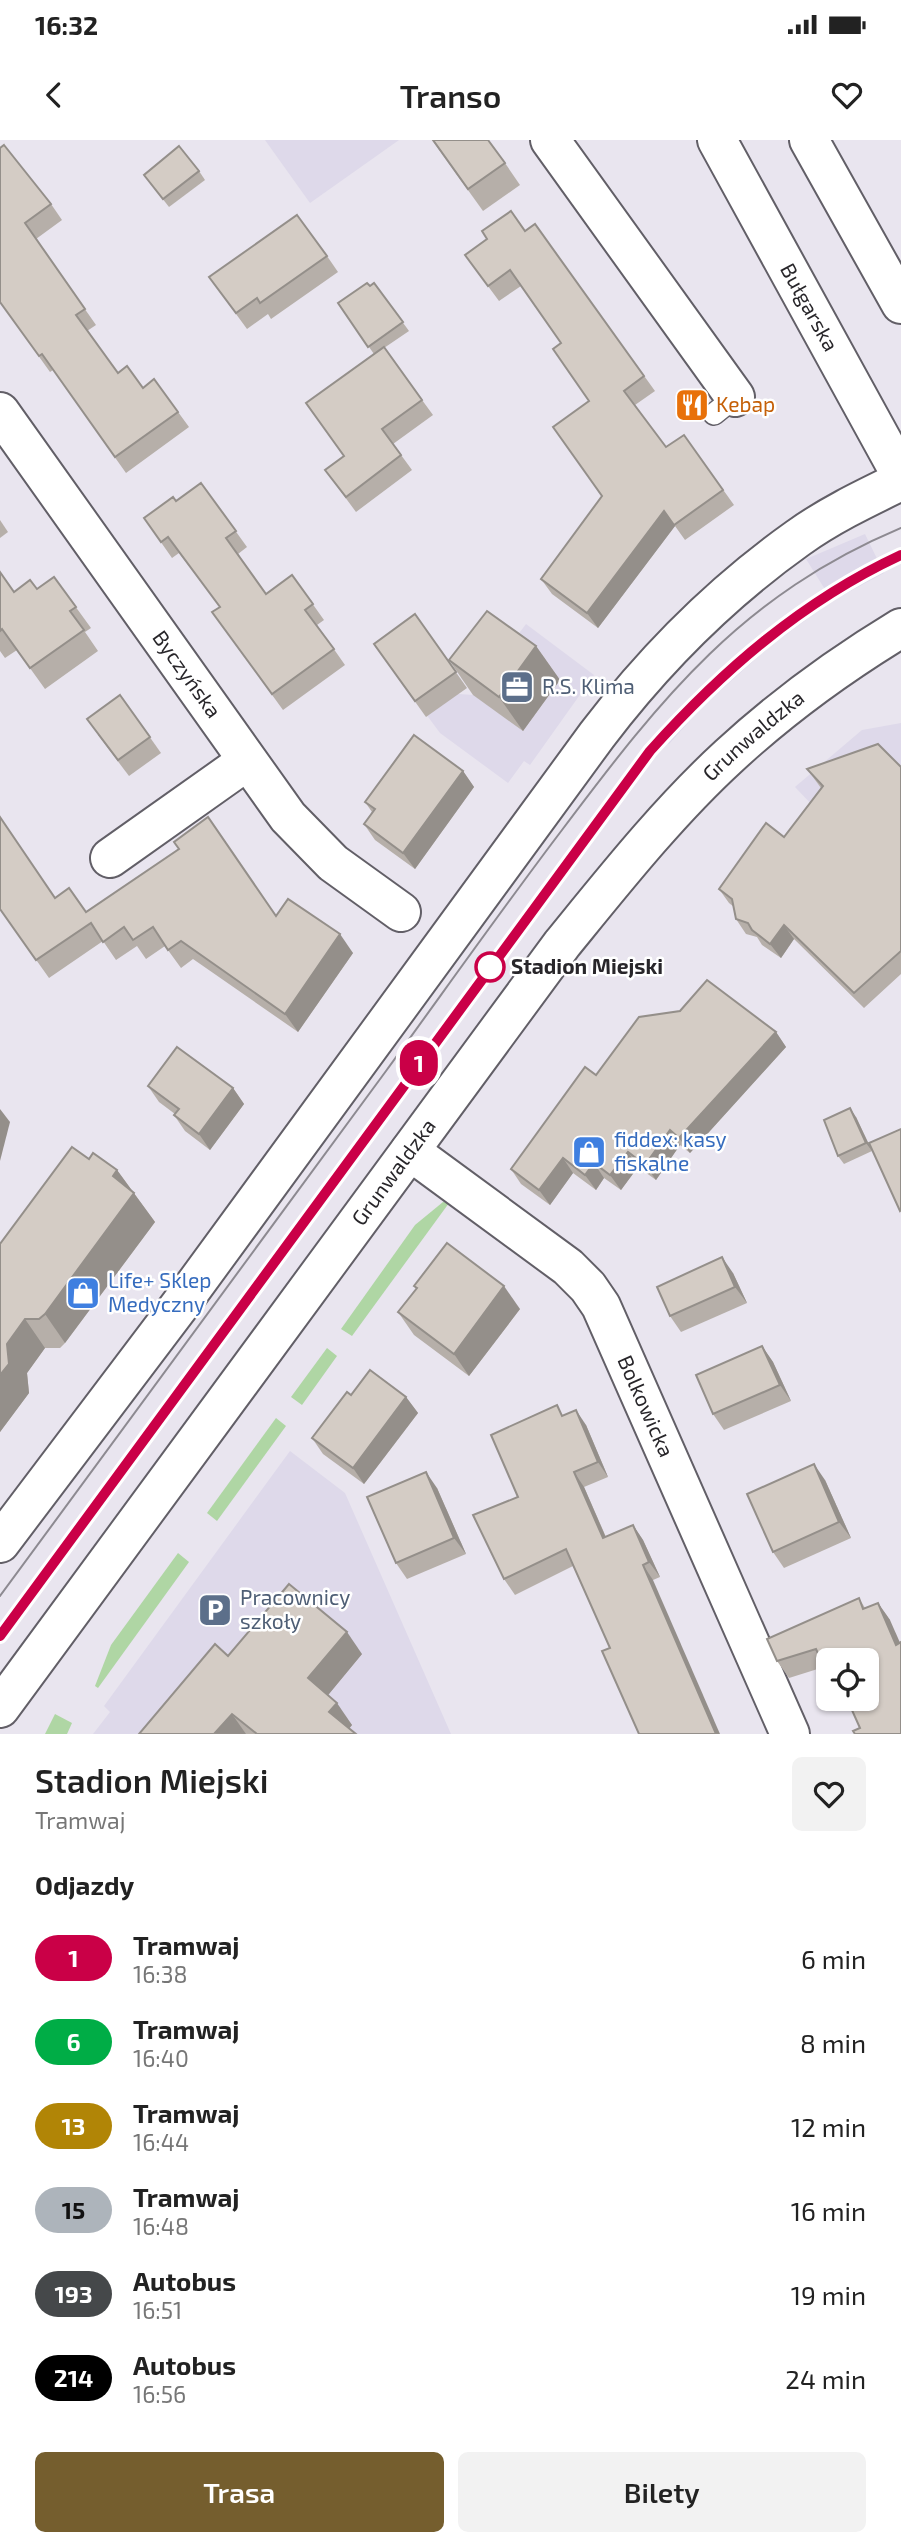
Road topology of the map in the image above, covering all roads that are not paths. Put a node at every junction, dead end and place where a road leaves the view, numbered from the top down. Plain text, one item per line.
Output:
1 (550, 140) edge
2 (717, 140) edge
3 (809, 140) edge
4 (901, 304) edge
5 (724, 406) dead end
6 (0, 412) edge
7 (901, 478) edge
8 (901, 628) edge
9 (247, 761) junction
10 (110, 858) dead end
11 (401, 912) dead end
12 (410, 1151) junction
13 (0, 1543) edge
14 (0, 1707) edge
15 (790, 1734) edge

1 - 5 street
2 - 7 street, Bułgarska
3 - 4 street
6 - 9 street, Byczyńska
7 - 13 street
8 - 12 street, Grunwaldzka
9 - 10 street
9 - 11 street, Byczyńska
12 - 14 street, Grunwaldzka
12 - 15 street, Bolkowicka

